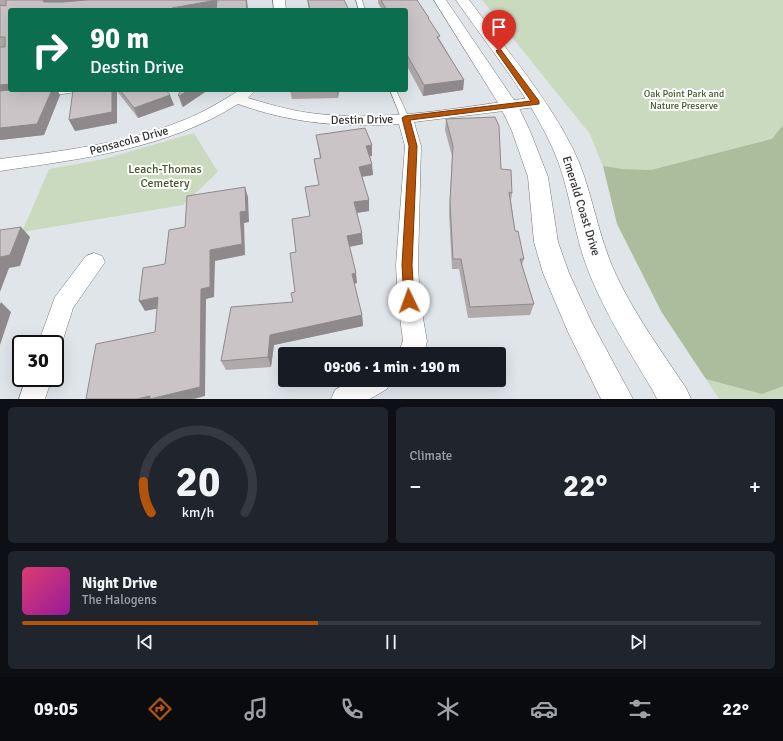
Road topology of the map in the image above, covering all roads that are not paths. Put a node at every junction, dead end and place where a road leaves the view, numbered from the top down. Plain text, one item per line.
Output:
1 (440, 0) edge
2 (462, 0) edge
3 (61, 92) edge
4 (394, 92) edge
5 (243, 94) edge
6 (38, 95) edge
7 (536, 102) junction
8 (508, 106) junction
9 (405, 118) junction
10 (0, 165) edge
11 (94, 262) dead end
12 (53, 335) edge
13 (413, 347) edge
14 (36, 387) edge
15 (365, 387) edge
16 (32, 399) edge
17 (344, 399) edge
18 (617, 399) edge
19 (675, 399) edge

1 - 8 street
2 - 7 street, Emerald Coast Drive
3 - 6 lane
4 - 9 lane
5 - 9 street, Destin Drive
5 - 10 street, Pensacola Drive
7 - 8 street, Destin Drive
7 - 19 street, Emerald Coast Drive
8 - 9 street, Destin Drive
8 - 18 street
9 - 13 street
11 - 12 street
14 - 16 street
15 - 17 street

